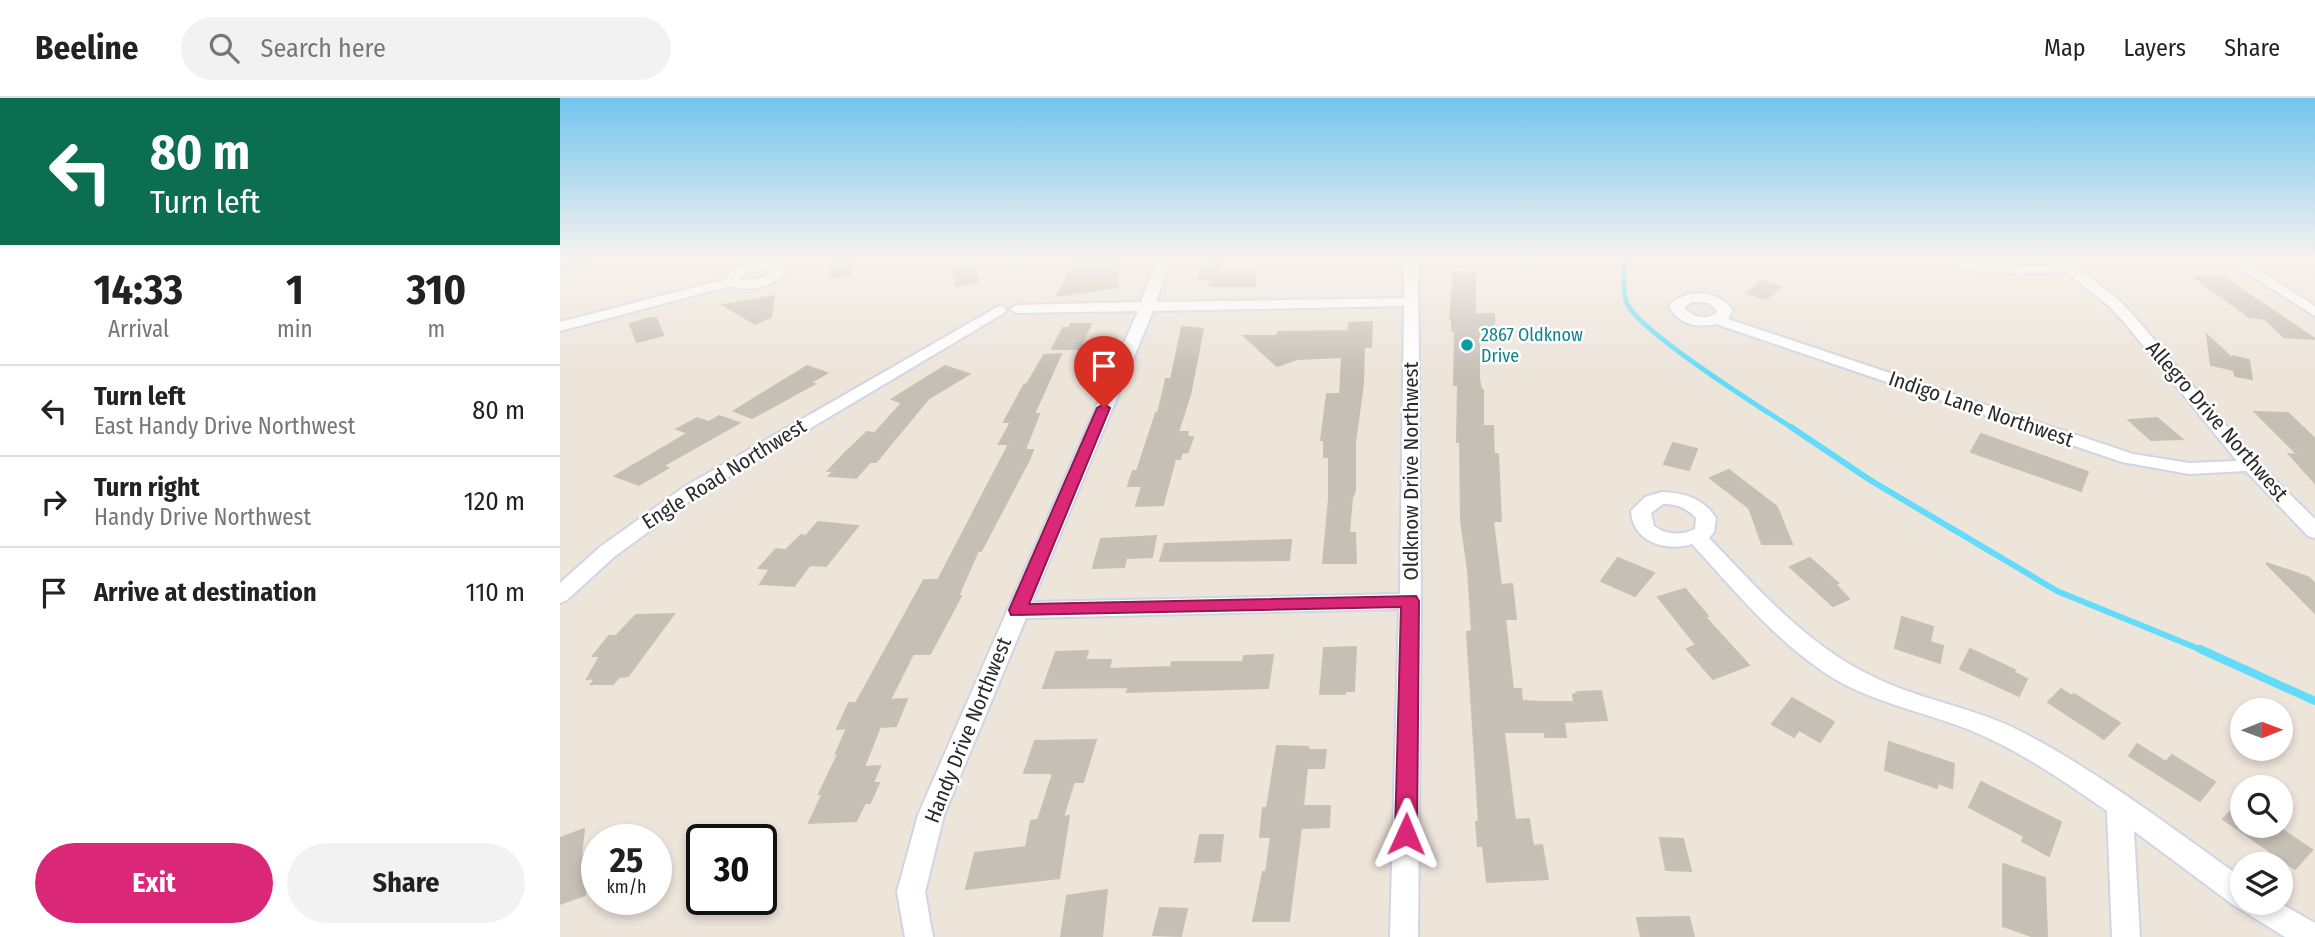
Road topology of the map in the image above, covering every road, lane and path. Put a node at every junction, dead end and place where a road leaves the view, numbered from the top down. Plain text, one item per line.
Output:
1 (677, 296) edge
2 (1151, 296) edge
3 (1411, 296) edge
4 (2105, 296) edge
5 (2290, 296) edge
6 (1411, 302) junction
7 (1147, 307) junction
8 (1017, 309) dead end
9 (999, 310) dead end
10 (2315, 312) edge
11 (1718, 320) dead end
12 (560, 327) edge
13 (2250, 465) junction
14 (2315, 531) edge
15 (1697, 537) dead end
16 (560, 595) edge
17 (1410, 601) junction
18 (1018, 610) junction
19 (2120, 805) junction
20 (2230, 886) edge
21 (2274, 915) edge
22 (919, 937) edge
23 (1404, 937) edge
24 (2126, 937) edge
25 (2312, 937) edge

1 - 12 street
2 - 7 street, Handy Drive Northwest
3 - 6 street, Oldknow Drive Northwest
4 - 13 street, Allegro Drive Northwest
5 - 10 street
6 - 7 street
6 - 17 street, Oldknow Drive Northwest
7 - 8 street
7 - 18 street, Handy Drive Northwest
9 - 16 street, Engle Road Northwest
11 - 13 street, Indigo Lane Northwest
13 - 14 street, Allegro Drive Northwest
15 - 19 street
17 - 18 street
17 - 23 street, Oldknow Drive Northwest
18 - 22 street, Handy Drive Northwest
19 - 20 street
19 - 24 street
21 - 25 street

